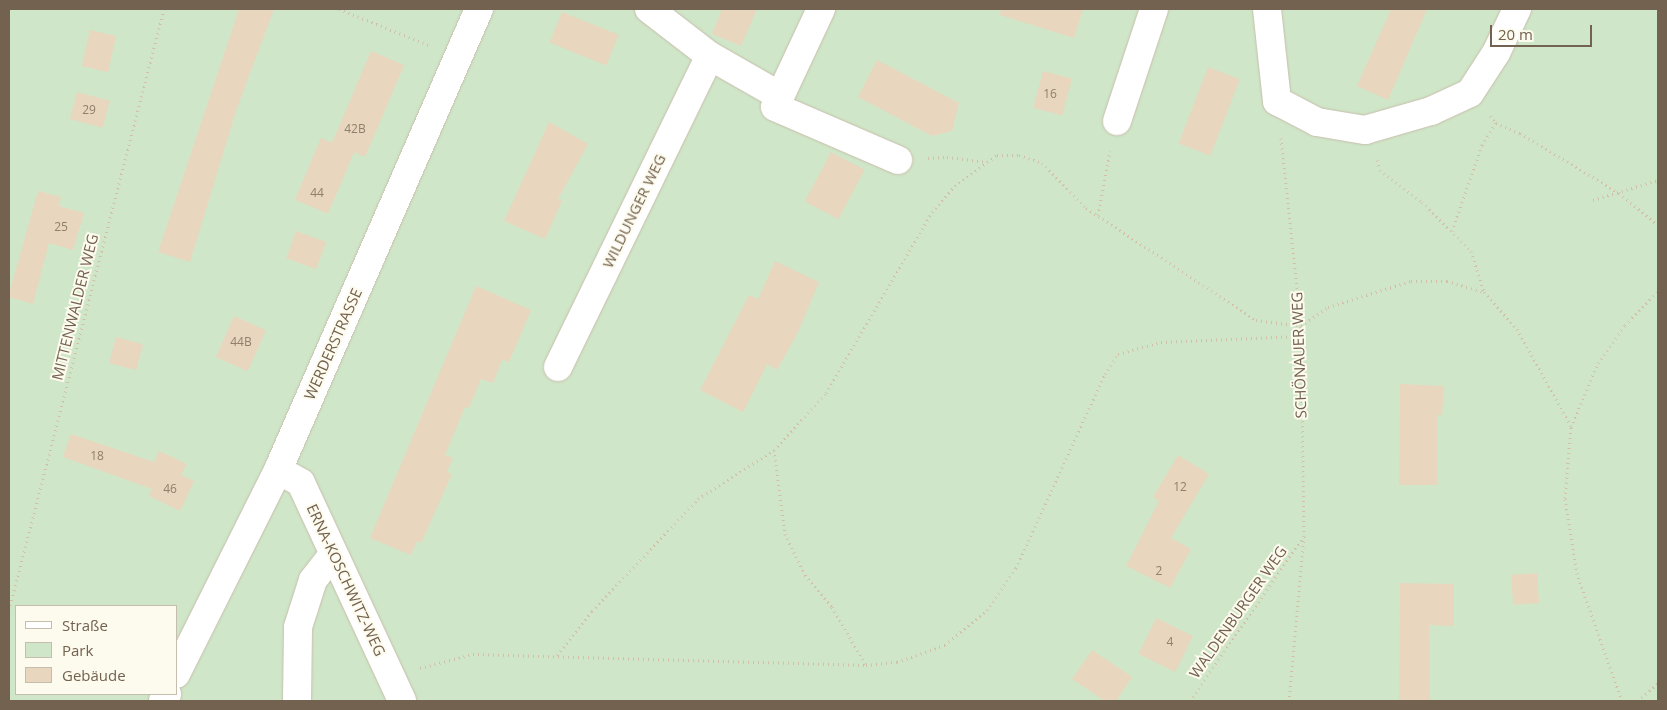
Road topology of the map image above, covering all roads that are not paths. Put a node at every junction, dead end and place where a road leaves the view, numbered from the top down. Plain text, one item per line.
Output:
1 (479, 9) edge
2 (649, 9) edge
3 (821, 9) edge
4 (1154, 9) edge
5 (1267, 9) edge
6 (1517, 9) edge
7 (710, 56) junction
8 (778, 102) junction
9 (1117, 121) road end
10 (898, 160) road end
11 (558, 367) dead end
12 (278, 470) junction
13 (333, 554) junction
14 (178, 670) edge
15 (297, 701) edge
16 (402, 701) edge

1 - 12 street, WERDERSTRASSE
2 - 7 street
3 - 8 street
4 - 9 street
5 - 6 street
7 - 8 street
7 - 11 street, WILDUNGER WEG
8 - 10 street
12 - 13 street, ERNA-KOSCHWITZ-WEG
12 - 14 street, WERDERSTRASSE
13 - 15 street
13 - 16 street, ERNA-KOSCHWITZ-WEG

